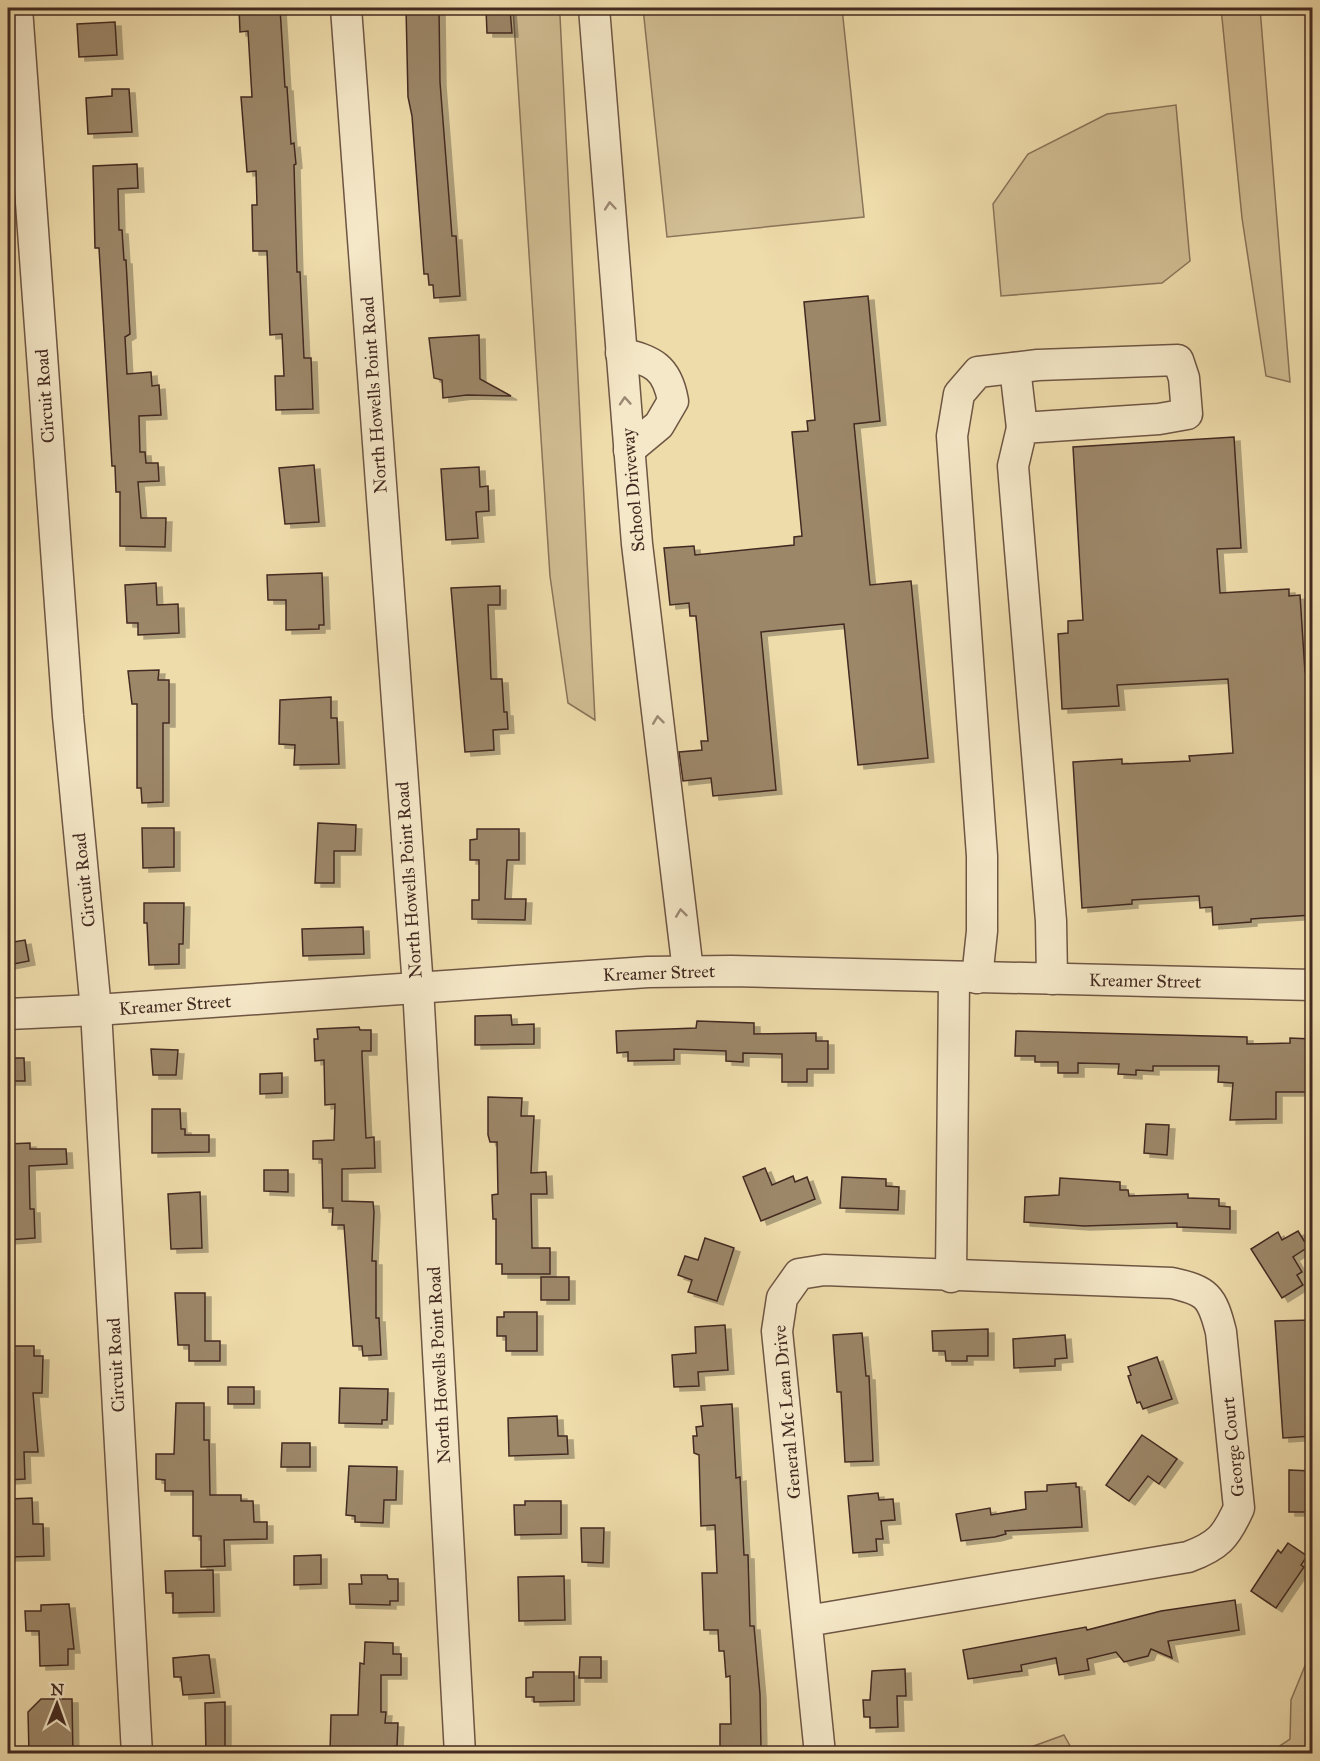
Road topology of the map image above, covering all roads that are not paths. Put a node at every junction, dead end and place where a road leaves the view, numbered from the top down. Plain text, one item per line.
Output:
1 (16, 8) edge
2 (346, 8) edge
3 (594, 8) edge
4 (621, 353) junction
5 (1015, 368) junction
6 (1022, 428) junction
7 (629, 450) junction
8 (688, 972) junction
9 (966, 978) junction
10 (1053, 979) junction
11 (1312, 985) edge
12 (418, 987) junction
13 (96, 1010) junction
14 (8, 1014) edge
15 (951, 1276) junction
16 (807, 1621) junction
17 (138, 1754) edge
18 (460, 1754) edge
19 (820, 1754) edge

1 - 13 street, Circuit Road
2 - 12 street, North Howells Point Road
4 -> 3 street, School Driveway
7 -> 4 street, School Driveway
4 - 7 street
5 - 6 street
5 - 6 street
5 - 9 street
6 - 10 street
8 -> 7 street, School Driveway
8 - 9 street, Kreamer Street
8 - 12 street, Kreamer Street
9 - 10 street, Kreamer Street
9 - 15 street
10 - 11 street, Kreamer Street
12 - 13 street, Kreamer Street
12 - 18 street, North Howells Point Road
13 - 14 street, Kreamer Street
13 - 17 street, Circuit Road
15 - 16 street, General Mc Lean Drive
15 - 16 street, George Court
16 - 19 street, General Mc Lean Drive

